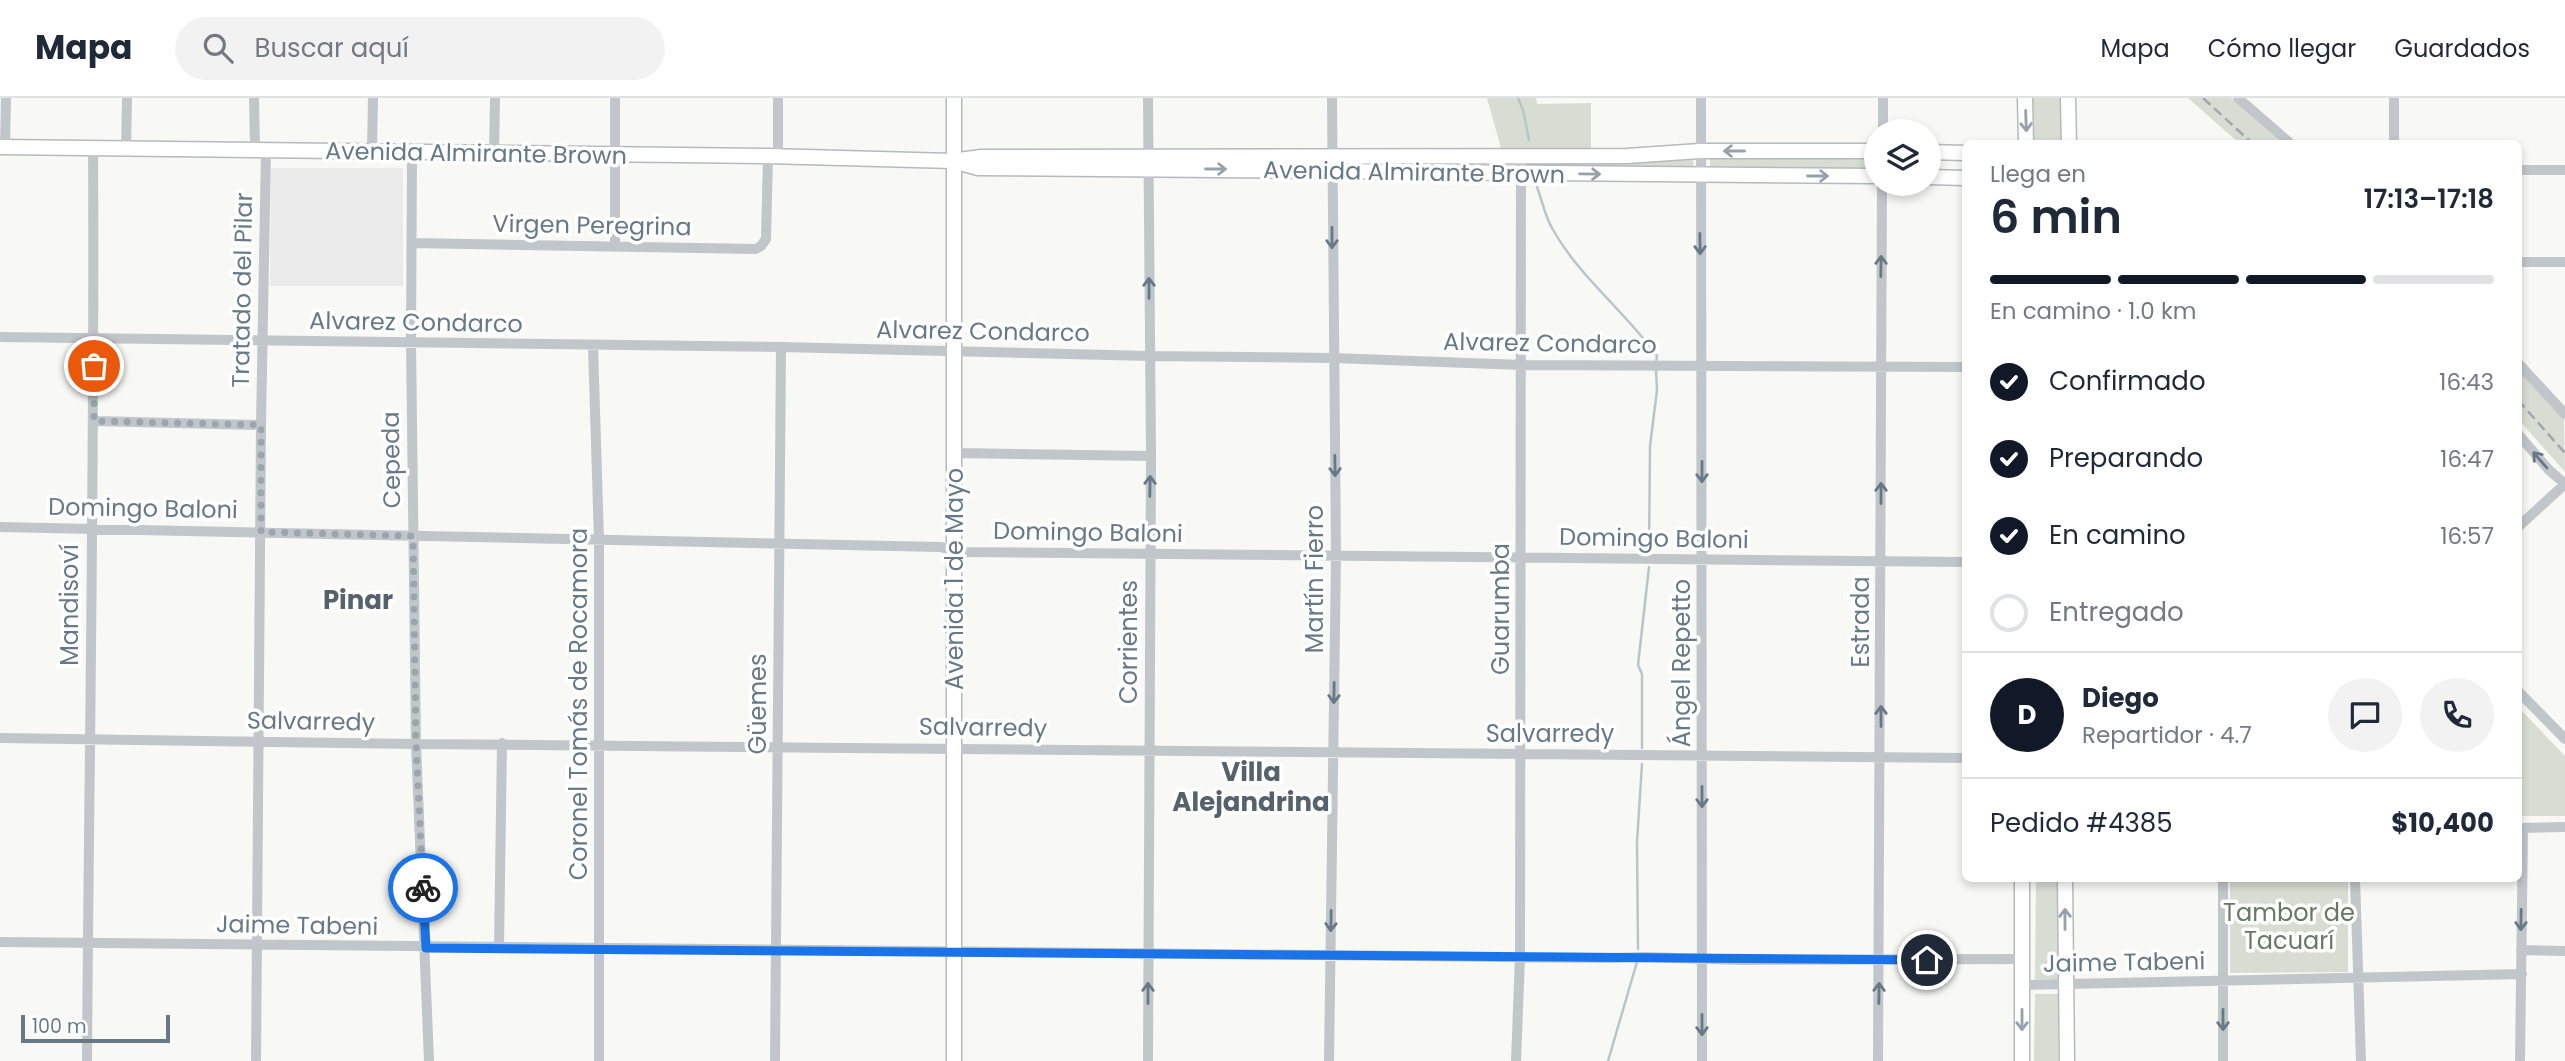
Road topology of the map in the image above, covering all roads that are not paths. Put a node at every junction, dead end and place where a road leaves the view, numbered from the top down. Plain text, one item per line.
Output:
1 (6, 98) edge
2 (127, 98) edge
3 (254, 98) edge
4 (373, 98) edge
5 (495, 98) edge
6 (615, 98) edge
7 (778, 98) edge
8 (954, 98) edge
9 (1148, 98) edge
10 (1332, 98) edge
11 (1700, 98) edge
12 (1883, 98) edge
13 (2025, 98) edge
14 (2068, 98) edge
15 (2238, 98) edge
16 (2394, 98) edge
17 (1883, 119) edge
18 (2026, 140) edge
19 (2069, 140) edge
20 (2286, 140) edge
21 (2394, 140) edge
22 (2, 147) edge
23 (93, 149) junction
24 (260, 149) junction
25 (126, 150) junction
26 (372, 151) junction
27 (1700, 151) junction
28 (1864, 151) edge
29 (1941, 152) edge
30 (412, 153) junction
31 (1962, 153) edge
32 (495, 154) junction
33 (615, 155) junction
34 (1521, 156) junction
35 (773, 157) junction
36 (952, 161) junction
37 (1148, 163) junction
38 (1332, 163) junction
39 (2522, 170) edge
40 (2565, 170) edge
41 (1521, 173) junction
42 (1699, 176) junction
43 (1864, 176) edge
44 (1941, 177) edge
45 (1962, 178) edge
46 (1882, 196) edge
47 (412, 243) junction
48 (615, 246) junction
49 (2522, 262) edge
50 (2565, 262) edge
51 (0, 337) edge
52 (94, 338) junction
53 (263, 340) junction
54 (411, 342) junction
55 (593, 346) junction
56 (781, 347) junction
57 (954, 351) junction
58 (1150, 356) junction
59 (1333, 358) junction
60 (1522, 365) junction
61 (1702, 366) junction
62 (1881, 367) junction
63 (1962, 367) edge
64 (2522, 367) edge
65 (2565, 414) edge
66 (94, 421) junction
67 (261, 425) junction
68 (2522, 439) edge
69 (954, 453) junction
70 (1151, 456) junction
71 (2565, 484) edge
72 (2522, 523) edge
73 (0, 527) edge
74 (91, 528) junction
75 (261, 532) junction
76 (413, 536) junction
77 (599, 540) junction
78 (779, 544) junction
79 (953, 550) junction
80 (1149, 554) junction
81 (1336, 556) junction
82 (1522, 558) junction
83 (1702, 559) junction
84 (1882, 561) junction
85 (1962, 562) edge
86 (2522, 695) edge
87 (0, 738) edge
88 (89, 738) junction
89 (2565, 739) edge
90 (260, 741) junction
91 (502, 743) junction
92 (416, 744) junction
93 (600, 744) junction
94 (778, 746) junction
95 (955, 748) junction
96 (1148, 751) junction
97 (1334, 753) junction
98 (1521, 754) junction
99 (1702, 755) junction
100 (1881, 758) junction
101 (1962, 758) edge
102 (2565, 827) edge
103 (2522, 828) edge
104 (2022, 882) edge
105 (2065, 882) edge
106 (2223, 882) edge
107 (2355, 882) edge
108 (2520, 882) edge
109 (0, 942) edge
110 (88, 942) junction
111 (257, 945) junction
112 (499, 947) junction
113 (426, 948) junction
114 (599, 948) junction
115 (776, 950) junction
116 (2521, 950) junction
117 (2565, 951) edge
118 (954, 952) junction
119 (1148, 953) junction
120 (1330, 955) junction
121 (1520, 957) junction
122 (1702, 959) junction
123 (2022, 959) junction
124 (1879, 960) junction
125 (2522, 974) junction
126 (2358, 978) junction
127 (2223, 981) junction
128 (2064, 984) junction
129 (2022, 985) junction
130 (87, 1061) edge
131 (256, 1061) edge
132 (429, 1061) edge
133 (599, 1061) edge
134 (775, 1061) edge
135 (954, 1061) edge
136 (1148, 1061) edge
137 (1329, 1061) edge
138 (1516, 1061) edge
139 (1702, 1061) edge
140 (1878, 1061) edge
141 (2022, 1061) edge
142 (2067, 1061) edge
143 (2223, 1061) edge
144 (2361, 1061) edge
145 (2520, 1061) edge

1 - 22 street
2 - 25 street
3 - 24 street, Tratado del Pilar
4 - 26 street
5 - 32 street
6 - 33 street
7 - 35 street
8 - 36 main road, Avenida 1 de Mayo
9 - 37 street, Corrientes
10 - 38 street, Martín Fierro
11 - 27 street, Ángel Repetto
12 - 17 street
13 -> 18 main road
14 - 19 main road
15 - 20 street
16 - 21 street
22 - 23 main road, Avenida Almirante Brown
23 - 25 main road, Avenida Almirante Brown
23 - 52 street, Mandisoví
24 - 25 main road, Avenida Almirante Brown
24 - 26 main road, Avenida Almirante Brown
24 - 53 street, Tratado del Pilar
26 - 30 main road, Avenida Almirante Brown
28 -> 27 main road, Avenida Almirante Brown
27 - 34 main road, Avenida Almirante Brown
27 - 42 street, Ángel Repetto
29 - 31 main road
30 - 32 main road, Avenida Almirante Brown
30 - 47 street, Cepeda
32 - 33 main road, Avenida Almirante Brown
33 - 35 main road, Avenida Almirante Brown
33 - 48 street
34 - 38 main road, Avenida Almirante Brown
34 - 41 street, Guarumba
35 - 36 main road, Avenida Almirante Brown
35 - 48 street, Virgen Peregrina
36 - 37 main road, Avenida Almirante Brown
36 - 57 main road, Avenida 1 de Mayo
37 - 38 main road, Avenida Almirante Brown
58 -> 37 street, Corrientes
38 - 41 main road, Avenida Almirante Brown
38 -> 59 street, Martín Fierro
39 - 40 street
41 -> 42 main road, Avenida Almirante Brown
41 - 60 street, Guarumba
42 -> 43 main road, Avenida Almirante Brown
42 -> 61 street, Ángel Repetto
44 - 45 main road
62 -> 46 street, Estrada
47 - 48 street, Virgen Peregrina
47 - 54 street, Cepeda
49 - 50 street
51 - 52 street, Alvarez Condarco
52 - 53 street, Alvarez Condarco
52 - 66 street, Mandisoví
53 - 54 street, Alvarez Condarco
53 - 67 street, Tratado del Pilar
54 - 55 street, Alvarez Condarco
54 - 76 street, Cepeda
55 - 56 street, Alvarez Condarco
55 - 77 street, Coronel Tomás de Rocamora
56 - 57 street, Alvarez Condarco
56 - 78 street, Güemes
57 - 58 street, Alvarez Condarco
57 - 69 main road, Avenida 1 de Mayo
58 - 59 street, Alvarez Condarco
58 - 70 street, Corrientes
59 - 60 street, Alvarez Condarco
59 -> 81 street, Martín Fierro
60 - 61 street, Alvarez Condarco
60 - 82 street, Guarumba
61 - 62 street, Alvarez Condarco
61 -> 83 street, Ángel Repetto
62 - 63 street, Alvarez Condarco
84 -> 62 street, Estrada
64 - 65 street
66 - 67 street
66 - 74 street, Mandisoví
67 - 75 street, Tratado del Pilar
71 -> 68 street
69 - 70 street
69 - 79 main road, Avenida 1 de Mayo
80 -> 70 street, Corrientes
71 - 72 street
73 - 74 street, Domingo Baloni
74 - 75 street, Domingo Baloni
74 - 88 street, Mandisoví
75 - 76 street, Domingo Baloni
75 - 90 street, Tratado del Pilar
76 - 77 street, Domingo Baloni
76 - 92 street, Cepeda
77 - 78 street, Domingo Baloni
77 - 93 street, Coronel Tomás de Rocamora
78 - 79 street, Domingo Baloni
78 - 94 street, Güemes
79 - 80 street, Domingo Baloni
79 - 95 main road, Avenida 1 de Mayo
80 - 81 street, Domingo Baloni
80 - 96 street, Corrientes
81 - 82 street, Domingo Baloni
81 -> 97 street, Martín Fierro
82 - 83 street, Domingo Baloni
82 - 98 street, Guarumba
83 - 84 street, Domingo Baloni
83 - 99 street, Ángel Repetto
84 - 85 street, Domingo Baloni
100 -> 84 street, Estrada
86 - 89 street
87 - 88 street, Salvarredy
88 - 90 street, Salvarredy
88 - 110 street, Mandisoví
90 - 92 street, Salvarredy
90 - 111 street, Tratado del Pilar
91 - 92 street, Salvarredy
91 - 93 street, Salvarredy
91 - 112 street
92 - 113 street, Cepeda
93 - 94 street, Salvarredy
93 - 114 street, Coronel Tomás de Rocamora
94 - 95 street, Salvarredy
94 - 115 street, Güemes
95 - 96 street, Salvarredy
95 - 118 main road, Avenida 1 de Mayo
96 - 97 street, Salvarredy
96 - 119 street, Corrientes
97 - 98 street, Salvarredy
97 -> 120 street, Martín Fierro
98 - 99 street, Salvarredy
98 - 121 street, Guarumba
99 - 100 street, Salvarredy
99 -> 122 street, Ángel Repetto
100 - 101 street, Salvarredy
100 - 124 street, Estrada
102 - 103 street
104 - 123 main road
128 -> 105 main road
106 - 127 street
107 - 126 street
108 -> 116 street
109 - 110 street, Jaime Tabeni
110 - 111 street, Jaime Tabeni
110 - 130 street, Mandisoví
111 - 113 street, Jaime Tabeni
111 - 131 street, Tratado del Pilar
112 - 113 street, Jaime Tabeni
112 - 114 street, Jaime Tabeni
113 - 132 street, Cepeda
114 - 115 street, Jaime Tabeni
114 - 133 street, Coronel Tomás de Rocamora
115 - 118 street, Jaime Tabeni
115 - 134 street, Güemes
116 - 117 street
116 - 125 street
118 - 119 street, Jaime Tabeni
118 - 135 main road, Avenida 1 de Mayo
119 - 120 street, Jaime Tabeni
136 -> 119 street, Corrientes
120 - 121 street, Jaime Tabeni
120 - 137 street, Martín Fierro
121 - 122 street, Jaime Tabeni
121 - 138 street, Guarumba
122 - 124 street, Jaime Tabeni
122 -> 139 street, Ángel Repetto
123 - 124 street, Jaime Tabeni
123 - 129 main road
140 -> 124 street, Estrada
125 - 126 street, Jaime Tabeni
125 - 145 street
126 - 127 street, Jaime Tabeni
126 - 144 street
127 - 128 street, Jaime Tabeni
127 -> 143 street
128 - 129 street, Jaime Tabeni
128 - 142 main road
129 -> 141 main road

